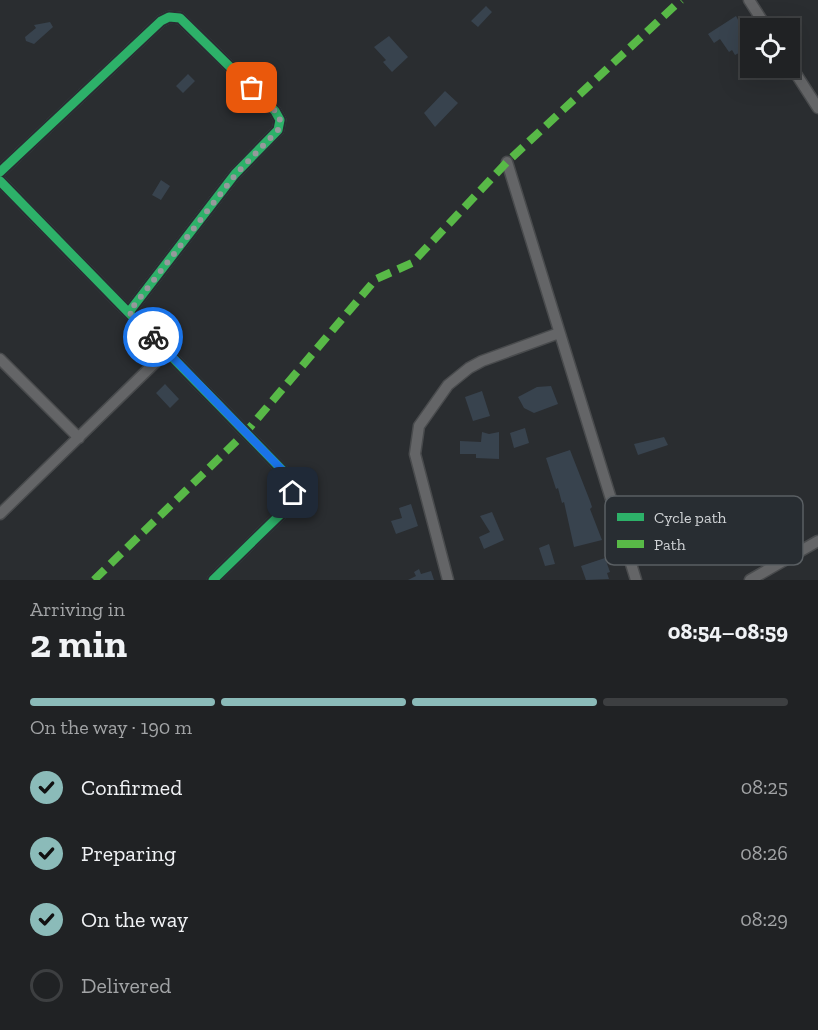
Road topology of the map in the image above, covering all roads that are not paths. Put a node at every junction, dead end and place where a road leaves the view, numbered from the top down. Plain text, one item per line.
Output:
1 (749, 0) edge
2 (761, 18) edge
3 (799, 78) edge
4 (818, 108) edge
5 (507, 162) dead end
6 (0, 172) edge
7 (0, 181) edge
8 (129, 312) junction
9 (559, 333) junction
10 (167, 351) junction
11 (0, 359) edge
12 (78, 438) junction
13 (610, 496) edge
14 (2, 507) edge
15 (818, 541) edge
16 (803, 550) edge
17 (631, 565) edge
18 (776, 565) edge
19 (220, 577) edge
20 (448, 580) edge
21 (636, 580) edge
22 (750, 580) edge

1 - 2 street
3 - 4 street
5 - 9 street
6 - 8 street
7 - 8 street
8 - 10 street
9 - 13 street
9 - 20 street
10 - 12 street
10 - 19 street
11 - 12 street
12 - 14 street
15 - 16 street
17 - 21 street
18 - 22 street

